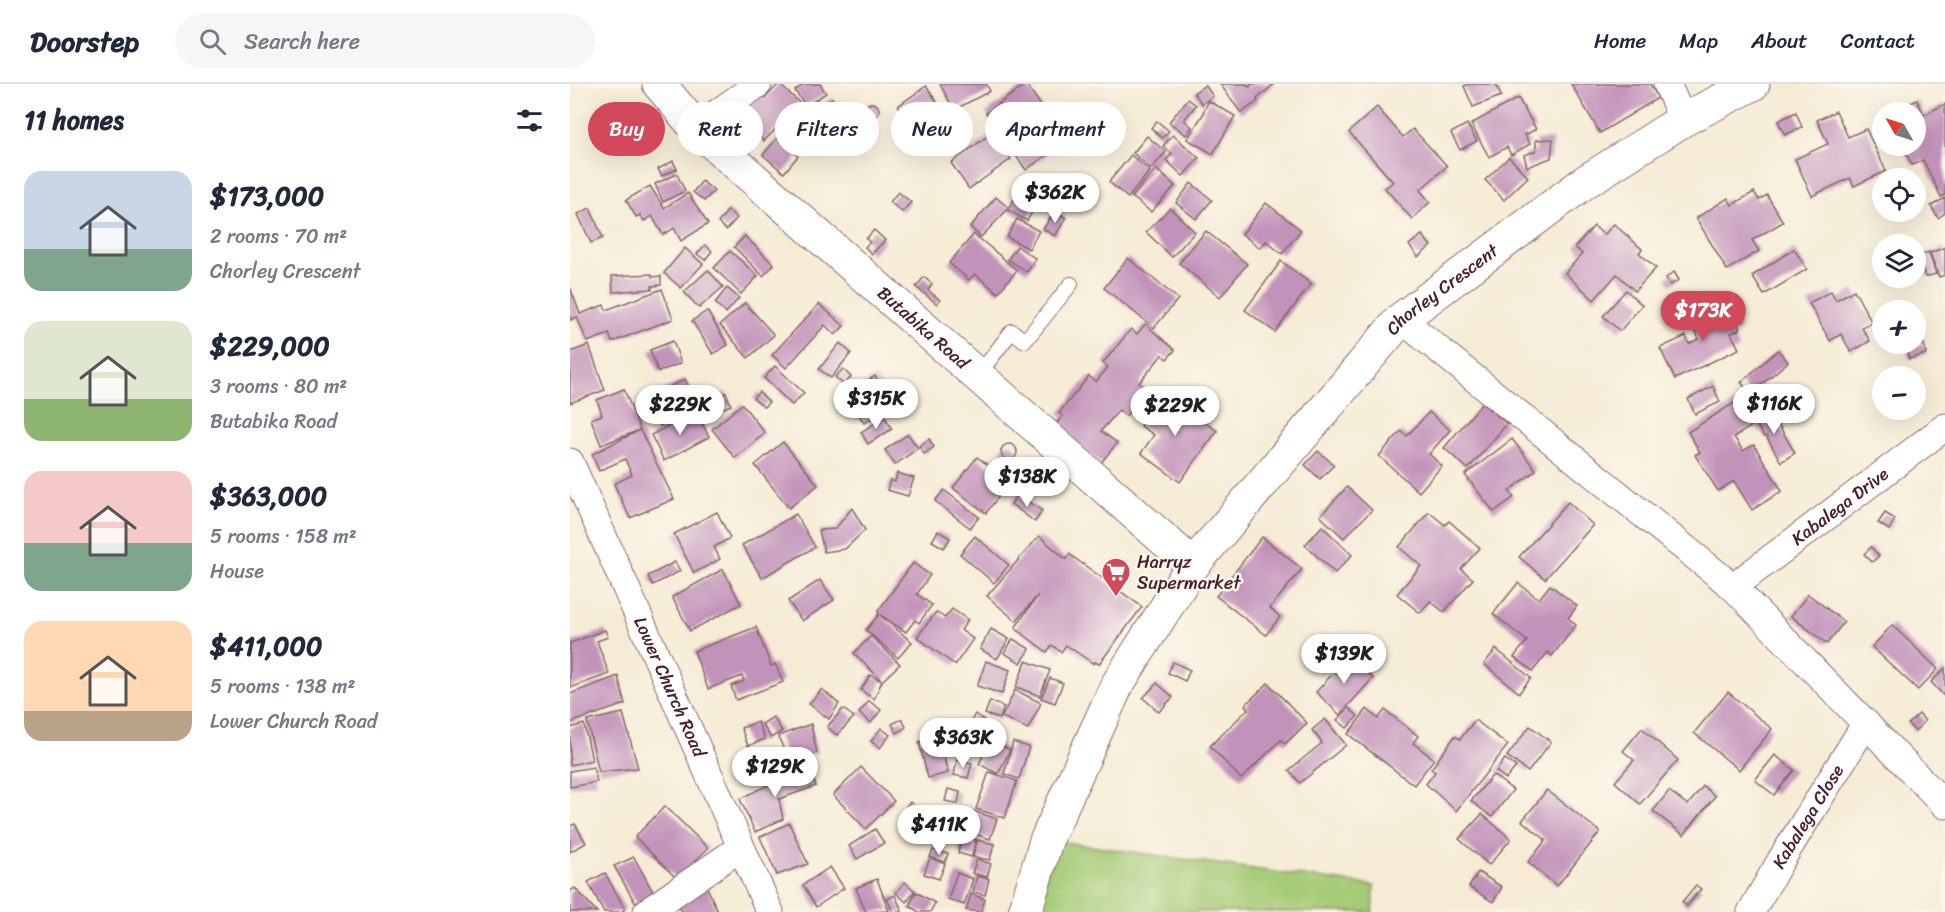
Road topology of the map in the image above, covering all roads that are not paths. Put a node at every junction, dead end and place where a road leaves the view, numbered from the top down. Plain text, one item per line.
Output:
1 (659, 84) edge
2 (758, 84) edge
3 (1667, 84) edge
4 (1753, 84) edge
5 (733, 102) edge
6 (677, 105) edge
7 (1683, 120) junction
8 (728, 156) edge
9 (1071, 285) dead end
10 (1401, 318) junction
11 (978, 375) junction
12 (1945, 427) edge
13 (570, 462) edge
14 (1193, 565) junction
15 (1733, 587) junction
16 (1866, 723) junction
17 (1945, 805) edge
18 (740, 848) junction
19 (647, 912) edge
20 (770, 912) edge
21 (1025, 912) edge
22 (1751, 912) edge

1 - 6 main road, Butabika Road
2 - 5 street
3 - 7 street
4 - 7 main road, Chorley Crescent
7 - 10 main road, Chorley Crescent
8 - 11 main road, Butabika Road
9 - 11 lane
10 - 14 main road, Chorley Crescent
10 - 15 street
11 - 14 main road, Butabika Road
12 - 15 street, Kabalega Drive
13 - 18 street, Lower Church Road
14 - 21 main road, Chorley Crescent
15 - 16 street
16 - 17 street
16 - 22 street, Kabalega Close
18 - 19 street
18 - 20 street, Lower Church Road

